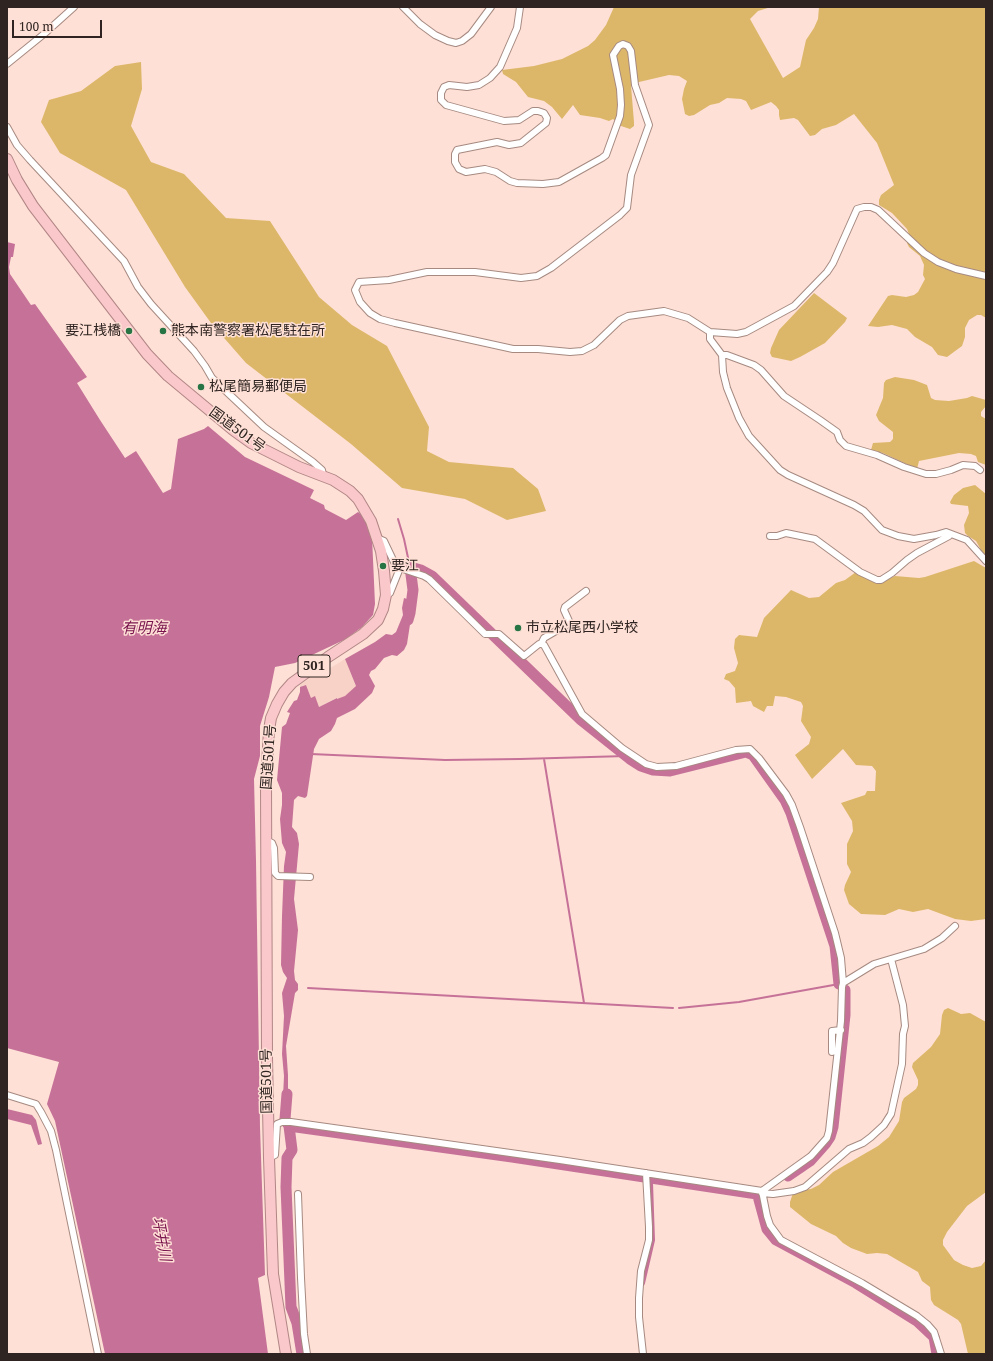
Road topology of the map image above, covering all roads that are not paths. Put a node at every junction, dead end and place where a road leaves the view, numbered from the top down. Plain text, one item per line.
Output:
1 (74, 7) edge
2 (404, 7) edge
3 (491, 7) edge
4 (520, 7) edge
5 (7, 64) edge
6 (7, 127) edge
7 (7, 159) edge
8 (986, 276) edge
9 (710, 332) junction
10 (722, 356) junction
11 (980, 470) dead end
12 (323, 476) junction
13 (949, 534) junction
14 (770, 536) dead end
15 (377, 538) junction
16 (986, 561) edge
17 (402, 569) junction
18 (586, 590) dead end
19 (386, 595) junction
20 (541, 644) junction
21 (266, 840) junction
22 (310, 877) dead end
23 (955, 926) dead end
24 (891, 959) junction
25 (843, 983) junction
26 (840, 1030) junction
27 (832, 1052) dead end
28 (7, 1095) edge
29 (269, 1158) junction
30 (646, 1176) junction
31 (762, 1192) junction
32 (298, 1194) dead end
33 (98, 1354) edge
34 (286, 1354) edge
35 (307, 1354) edge
36 (643, 1354) edge
37 (941, 1354) edge

1 - 5 street
2 - 3 street
4 - 9 street
6 - 12 street
7 - 12 highway, 国道501号 / 501
8 - 9 street
9 - 10 street
10 - 11 street
10 - 13 street
12 - 15 highway, 国道501号 / 501
13 - 14 street
13 - 16 street
15 - 17 street
15 - 19 highway, 国道501号 / 501
17 - 19 street
17 - 20 street
18 - 20 street
19 - 21 highway, 国道501号 / 501
20 - 25 street
21 - 22 street
21 - 29 highway, 国道501号 / 501
23 - 24 street
24 - 25 street
24 - 31 street
25 - 26 street
26 - 27 street
26 - 31 street
28 - 33 street
29 - 30 street
29 - 34 highway, 国道501号 / 501
30 - 31 street
30 - 36 street
31 - 37 street
32 - 35 street

